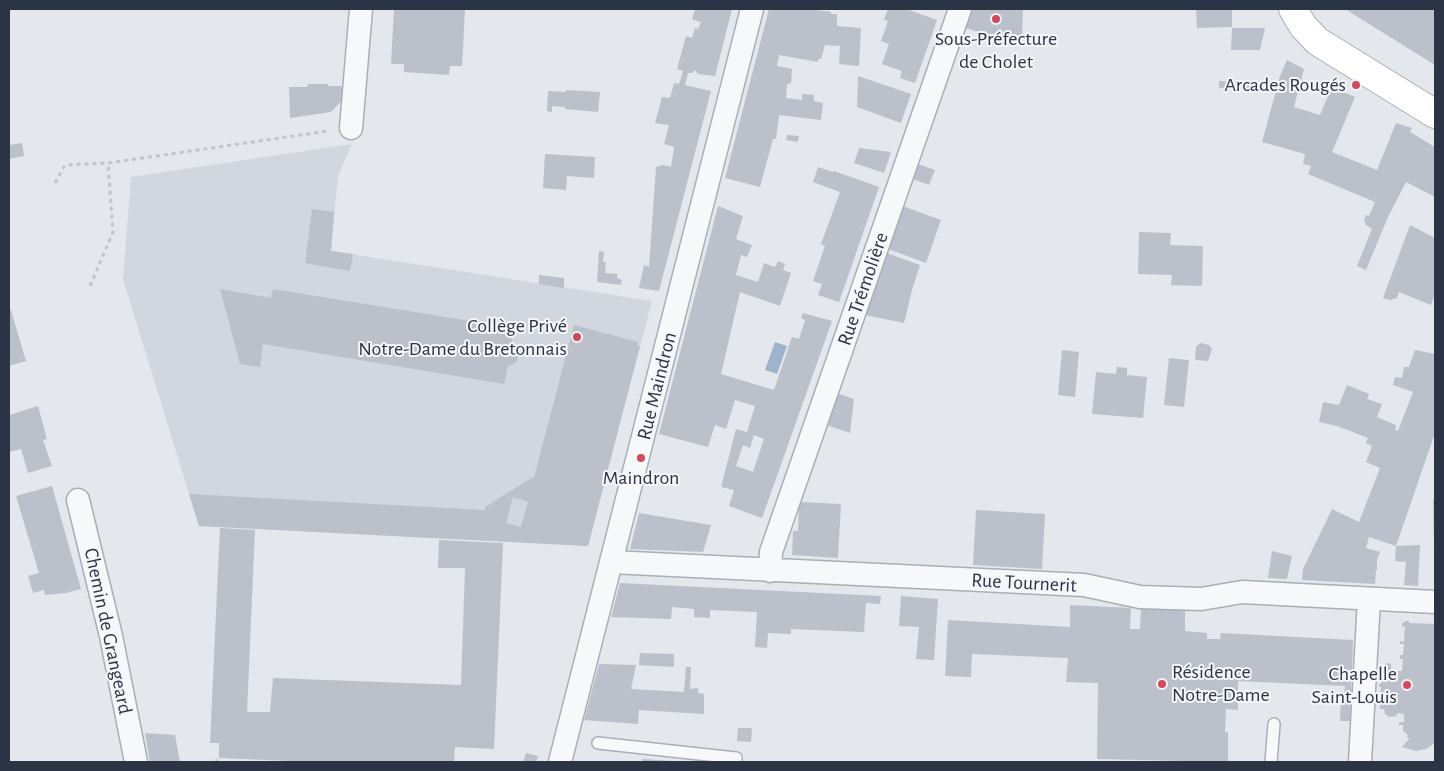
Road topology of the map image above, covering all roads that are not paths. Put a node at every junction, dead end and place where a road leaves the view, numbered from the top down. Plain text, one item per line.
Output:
1 (361, 9) edge
2 (752, 9) edge
3 (960, 9) edge
4 (1293, 9) edge
5 (1435, 114) edge
6 (351, 128) road end
7 (78, 500) dead end
8 (611, 562) junction
9 (770, 571) junction
10 (1369, 599) junction
11 (1435, 602) edge
12 (1274, 724) dead end
13 (598, 743) dead end
14 (136, 762) edge
15 (560, 762) edge
16 (736, 762) edge
17 (1271, 762) edge
18 (1360, 762) edge

1 - 6 street
2 - 8 street, Rue Maindron
3 - 9 street, Rue Trémolière
4 - 5 street
7 - 14 street, Chemin de Grangeard
8 - 9 street, Rue Tournerit
8 - 15 street, Rue Maindron
9 - 10 street, Rue Tournerit
10 - 11 street, Rue Tournerit
10 - 18 street
12 - 17 lane
13 - 16 lane

